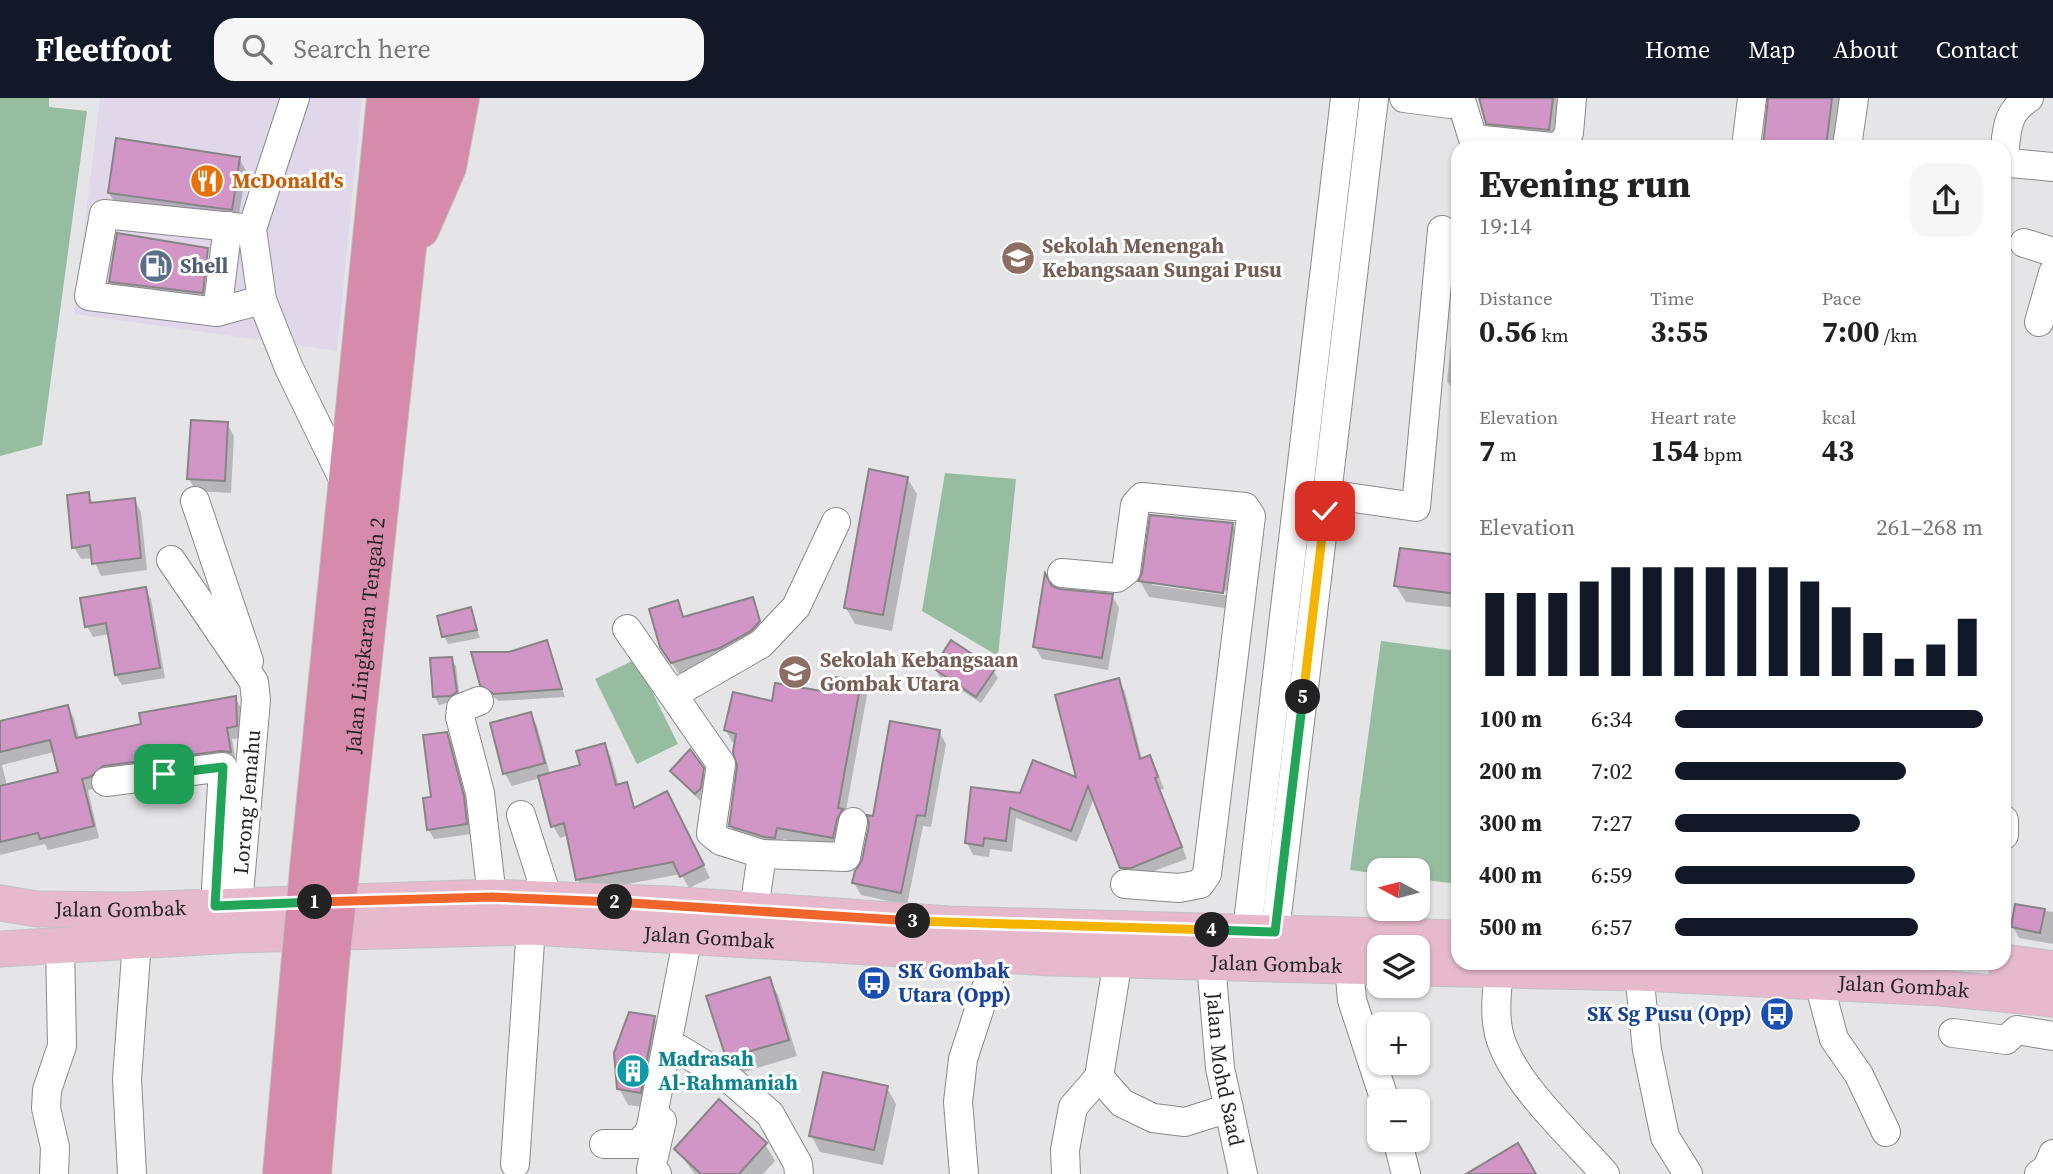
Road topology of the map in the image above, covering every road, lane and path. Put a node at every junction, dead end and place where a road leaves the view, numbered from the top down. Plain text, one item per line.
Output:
1 (386, 98) edge
2 (423, 98) edge
3 (460, 98) edge
4 (1345, 98) edge
5 (1374, 98) edge
6 (1411, 98) edge
7 (1572, 98) edge
8 (1752, 98) edge
9 (1854, 98) edge
10 (2029, 98) edge
11 (287, 99) edge
12 (1461, 99) edge
13 (1483, 140) edge
14 (1565, 140) edge
15 (1747, 140) edge
16 (1848, 140) edge
17 (2006, 140) edge
18 (2011, 163) edge
19 (2053, 167) edge
20 (240, 227) junction
21 (1442, 230) dead end
22 (2024, 243) dead end
23 (1327, 244) junction
24 (1356, 249) junction
25 (2053, 252) edge
26 (405, 266) junction
27 (2053, 273) edge
28 (262, 300) junction
29 (217, 312) junction
30 (2039, 322) dead end
31 (346, 487) junction
32 (1327, 494) junction
33 (195, 501) dead end
34 (836, 522) dead end
35 (170, 560) dead end
36 (1062, 573) dead end
37 (1236, 625) junction
38 (627, 629) dead end
39 (1283, 630) junction
40 (1311, 633) junction
41 (255, 691) junction
42 (674, 694) junction
43 (479, 701) dead end
44 (106, 782) dead end
45 (521, 815) dead end
46 (853, 822) dead end
47 (762, 854) junction
48 (324, 870) junction
49 (1125, 884) dead end
50 (492, 897) junction
51 (0, 903) edge
52 (227, 906) junction
53 (754, 910) junction
54 (540, 913) junction
55 (1261, 931) junction
56 (695, 936) junction
57 (1451, 938) edge
58 (136, 940) junction
59 (60, 944) junction
60 (0, 949) edge
61 (997, 955) junction
62 (1118, 960) junction
63 (1212, 963) junction
64 (2011, 963) edge
65 (315, 964) junction
66 (1364, 966) edge
67 (1430, 968) edge
68 (1451, 969) edge
69 (2053, 969) edge
70 (1499, 970) joint
71 (1639, 973) junction
72 (1819, 983) junction
73 (2053, 999) edge
74 (1953, 1033) dead end
75 (2053, 1036) edge
76 (679, 1049) junction
77 (1099, 1077) junction
78 (1381, 1089) edge
79 (1229, 1108) junction
80 (1886, 1132) dead end
81 (604, 1144) dead end
82 (1401, 1152) edge
83 (2053, 1154) edge
84 (515, 1164) dead end
85 (54, 1174) edge
86 (132, 1174) edge
87 (282, 1174) edge
88 (313, 1174) edge
89 (657, 1174) edge
90 (800, 1174) edge
91 (964, 1174) edge
92 (1066, 1174) edge
93 (1243, 1174) edge
94 (1406, 1174) edge
95 (1605, 1174) edge
96 (1688, 1174) edge
97 (2039, 1174) edge

1 - 31 highway, Jalan Lingkaran Tengah 2
2 - 26 highway, Jalan Lingkaran Tengah 2
3 - 26 highway
4 - 23 street
5 - 24 street
6 - 12 street
7 - 14 street
8 - 15 street
9 - 16 street
10 - 17 street
11 - 20 street
12 - 13 street
18 - 19 street
20 - 28 street
20 - 29 street
20 - 29 street
21 - 32 street
22 - 25 street
23 - 24 street
23 - 39 street
24 - 32 street
26 - 48 highway, Jalan Lingkaran Tengah 2
27 - 30 street
28 - 29 street
28 - 31 street
31 - 48 highway, Jalan Lingkaran Tengah 2
32 - 40 street
33 - 41 street
34 - 42 street
35 - 41 street
36 - 37 street
37 - 39 street
37 - 49 street
38 - 42 street
39 - 40 street
39 - 55 street
40 - 55 street
41 - 52 street, Lorong Jemahu
42 - 47 street
43 - 50 street
44 - 52 street
45 - 54 street
46 - 47 street
47 - 53 street
48 - 65 highway, Jalan Lingkaran Tengah 2, bridge
50 - 52 main road, Jalan Gombak
50 - 54 main road, Jalan Gombak
51 - 52 main road, Jalan Gombak
53 - 54 main road, Jalan Gombak
53 - 55 main road, Jalan Gombak
54 - 56 main road, Jalan Gombak
54 - 58 main road, Jalan Gombak
54 - 84 street
55 - 57 main road, Jalan Gombak
56 - 61 main road, Jalan Gombak
56 - 76 street
56 - 81 street
58 - 59 main road, Jalan Gombak
58 - 86 street
59 - 60 main road, Jalan Gombak
59 - 85 street
61 - 62 main road, Jalan Gombak
61 - 91 street
62 - 63 main road, Jalan Gombak
62 - 77 street
63 - 66 main road, Jalan Gombak
63 - 79 street, Jalan Mohd Saad
64 - 69 main road
65 - 87 highway, Jalan Lingkaran Tengah 2
65 - 88 highway, Jalan Lingkaran Tengah 2
66 - 78 street
67 - 68 main road, Jalan Gombak
70 - 71 main road, Jalan Gombak
70 - 95 street
71 - 72 main road, Jalan Gombak
71 - 96 street
72 - 73 main road, Jalan Gombak
72 - 80 street
74 - 75 street
76 - 89 street
76 - 90 street
77 - 79 street
77 - 92 street
79 - 93 street, Jalan Mohd Saad
82 - 94 street
83 - 97 street

